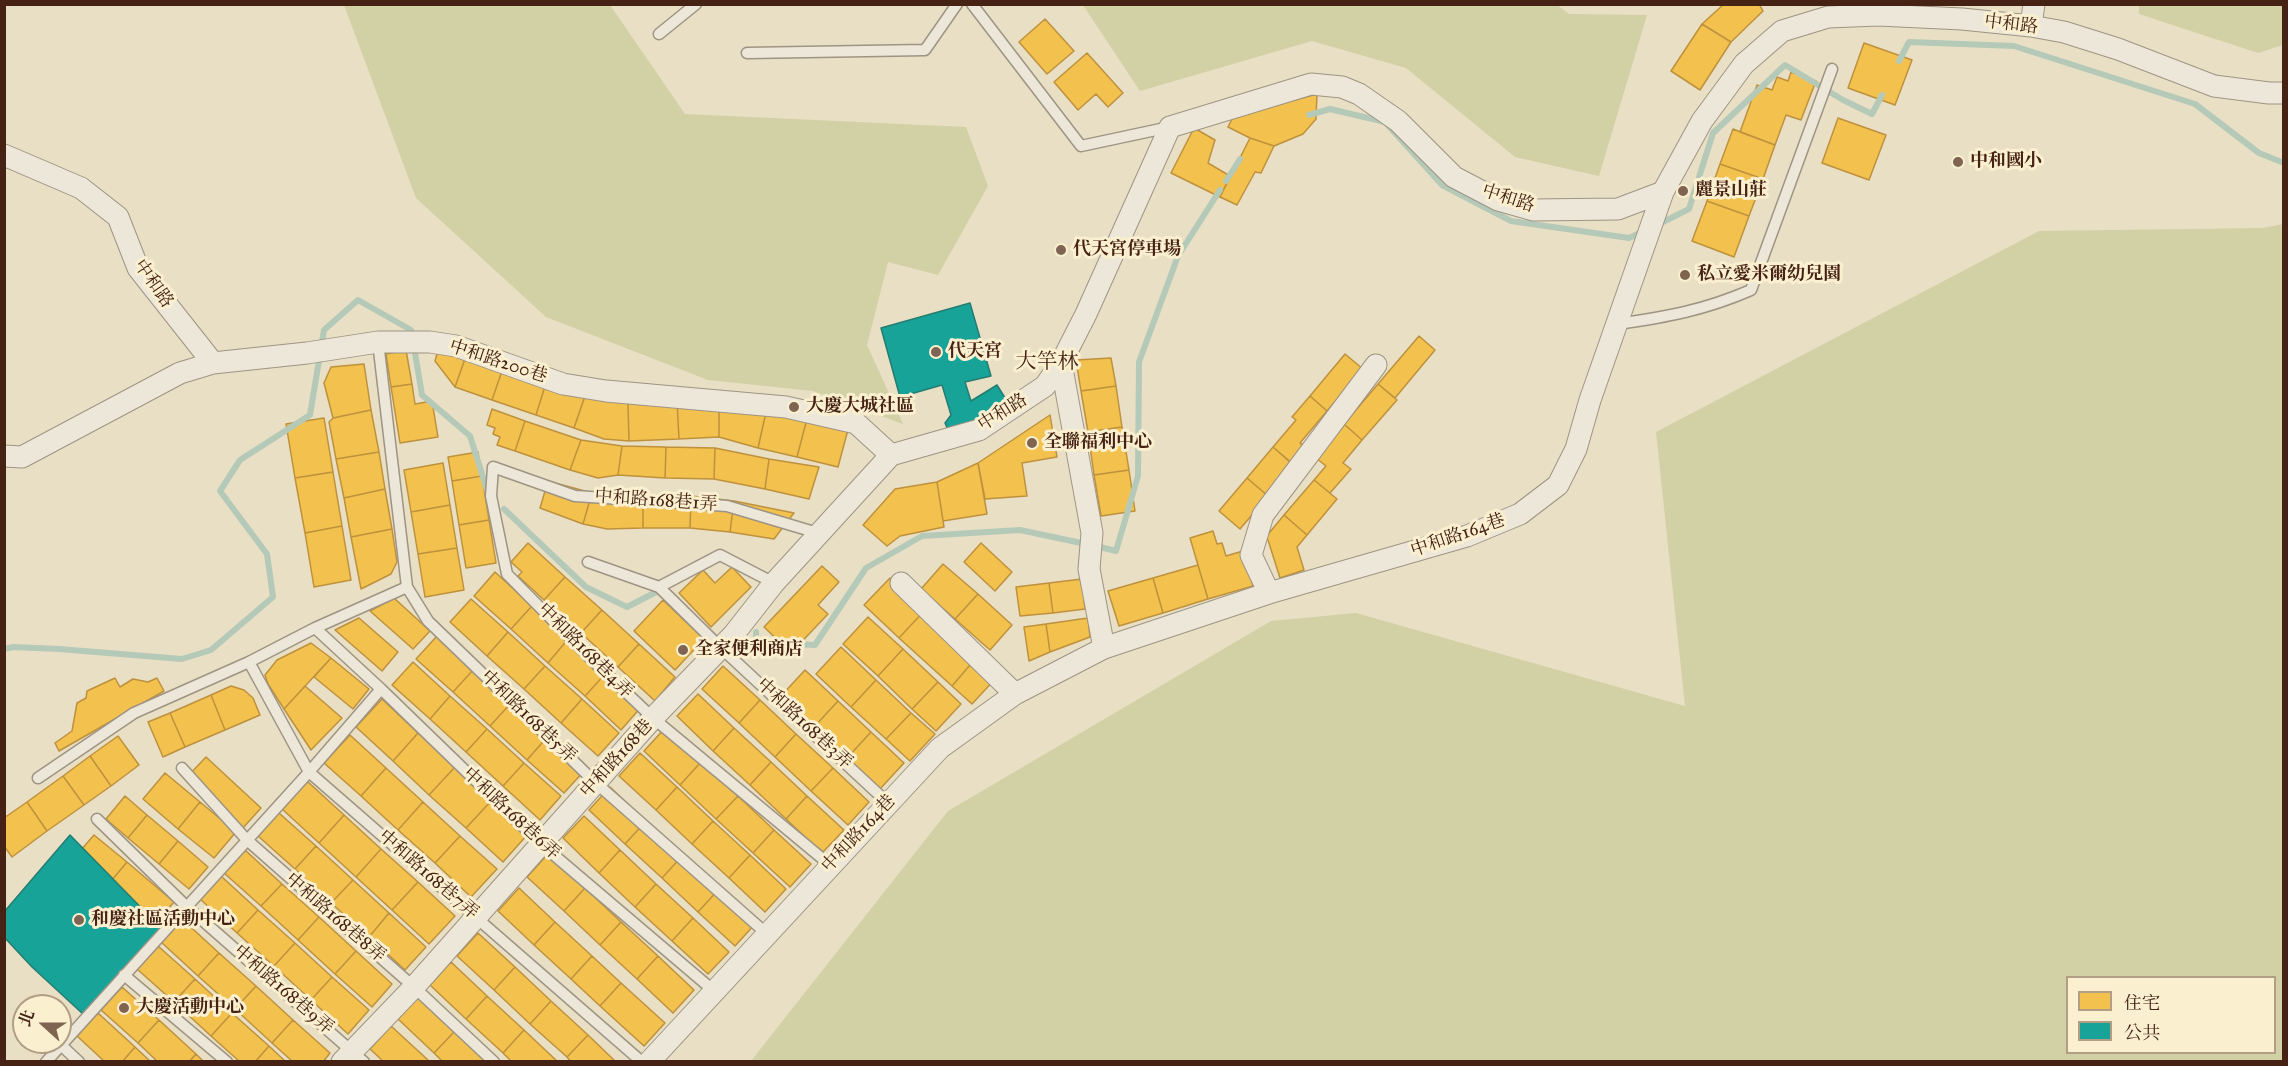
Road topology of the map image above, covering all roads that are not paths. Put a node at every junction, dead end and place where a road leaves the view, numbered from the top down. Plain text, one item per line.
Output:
1 (696, 4) edge
2 (957, 4) edge
3 (972, 4) edge
4 (2034, 4) edge
5 (2031, 26) junction
6 (659, 34) dead end
7 (747, 53) dead end
8 (1830, 73) dead end
9 (2279, 97) edge
10 (1170, 127) junction
11 (4, 155) edge
12 (1663, 192) junction
13 (1617, 324) junction
14 (378, 342) junction
15 (213, 363) junction
16 (1061, 363) junction
17 (1376, 365) dead end
18 (4, 456) edge
19 (891, 456) junction
20 (493, 467) joint
21 (821, 534) junction
22 (588, 562) dead end
23 (774, 583) junction
24 (901, 584) dead end
25 (407, 587) junction
26 (659, 587) junction
27 (1269, 593) junction
28 (315, 628) junction
29 (720, 647) junction
30 (1104, 648) junction
31 (249, 662) junction
32 (381, 689) junction
33 (1016, 694) junction
34 (653, 718) junction
35 (182, 768) dead end
36 (309, 772) junction
37 (38, 778) dead end
38 (596, 783) junction
39 (888, 803) junction
40 (97, 819) dead end
41 (247, 840) junction
42 (541, 844) junction
43 (830, 865) junction
44 (186, 906) junction
45 (476, 917) junction
46 (767, 934) junction
47 (124, 975) junction
48 (414, 987) junction
49 (714, 991) junction
50 (72, 1033) edge
51 (352, 1058) edge
52 (227, 1062) edge
53 (495, 1062) edge
54 (642, 1062) edge
55 (649, 1062) edge

1 - 6 lane
2 - 7 lane
3 - 10 lane
4 - 5 street
5 - 9 street, 中和路
5 - 12 street, 中和路
8 - 13 lane
10 - 12 street, 中和路
10 - 16 street, 中和路
11 - 15 street, 中和路
12 - 13 street, 中和路164巷
13 - 27 street, 中和路164巷
14 - 15 street, 中和路200巷
14 - 19 street, 中和路200巷
14 - 25 lane
15 - 18 street, 中和路200巷
16 - 19 street, 中和路
16 - 30 street
17 - 27 street
19 - 21 street, 中和路168巷
20 - 21 lane, 中和路168巷1弄
20 - 34 lane, 中和路168巷4弄
21 - 23 street, 中和路168巷
22 - 26 lane
23 - 26 lane
23 - 29 street, 中和路168巷
24 - 33 street
25 - 28 lane
25 - 38 lane, 中和路168巷5弄
26 - 29 lane, 中和路168巷3弄
27 - 30 street, 中和路164巷
28 - 31 lane
28 - 32 lane, 中和路168巷6弄
29 - 34 street, 中和路168巷
29 - 39 lane, 中和路168巷3弄
30 - 33 street, 中和路164巷
31 - 36 lane, 中和路168巷7弄
31 - 37 lane
32 - 36 lane
32 - 42 lane, 中和路168巷6弄
33 - 39 street, 中和路164巷
34 - 38 street, 中和路168巷
34 - 43 lane, 中和路168巷4弄
35 - 41 lane, 中和路168巷8弄
36 - 41 lane
36 - 45 lane, 中和路168巷7弄
38 - 42 street, 中和路168巷
38 - 46 lane, 中和路168巷5弄
39 - 43 street, 中和路164巷
40 - 44 lane, 中和路168巷9弄
41 - 44 lane
41 - 48 lane, 中和路168巷8弄
42 - 45 street, 中和路168巷
42 - 49 lane, 中和路168巷6弄
43 - 46 street, 中和路164巷
44 - 47 lane
44 - 51 lane, 中和路168巷9弄
45 - 48 street, 中和路168巷
45 - 54 lane, 中和路168巷7弄
46 - 49 street, 中和路164巷
47 - 50 lane
47 - 52 lane
48 - 51 street, 中和路168巷
48 - 53 lane, 中和路168巷8弄
49 - 55 street, 中和路164巷

